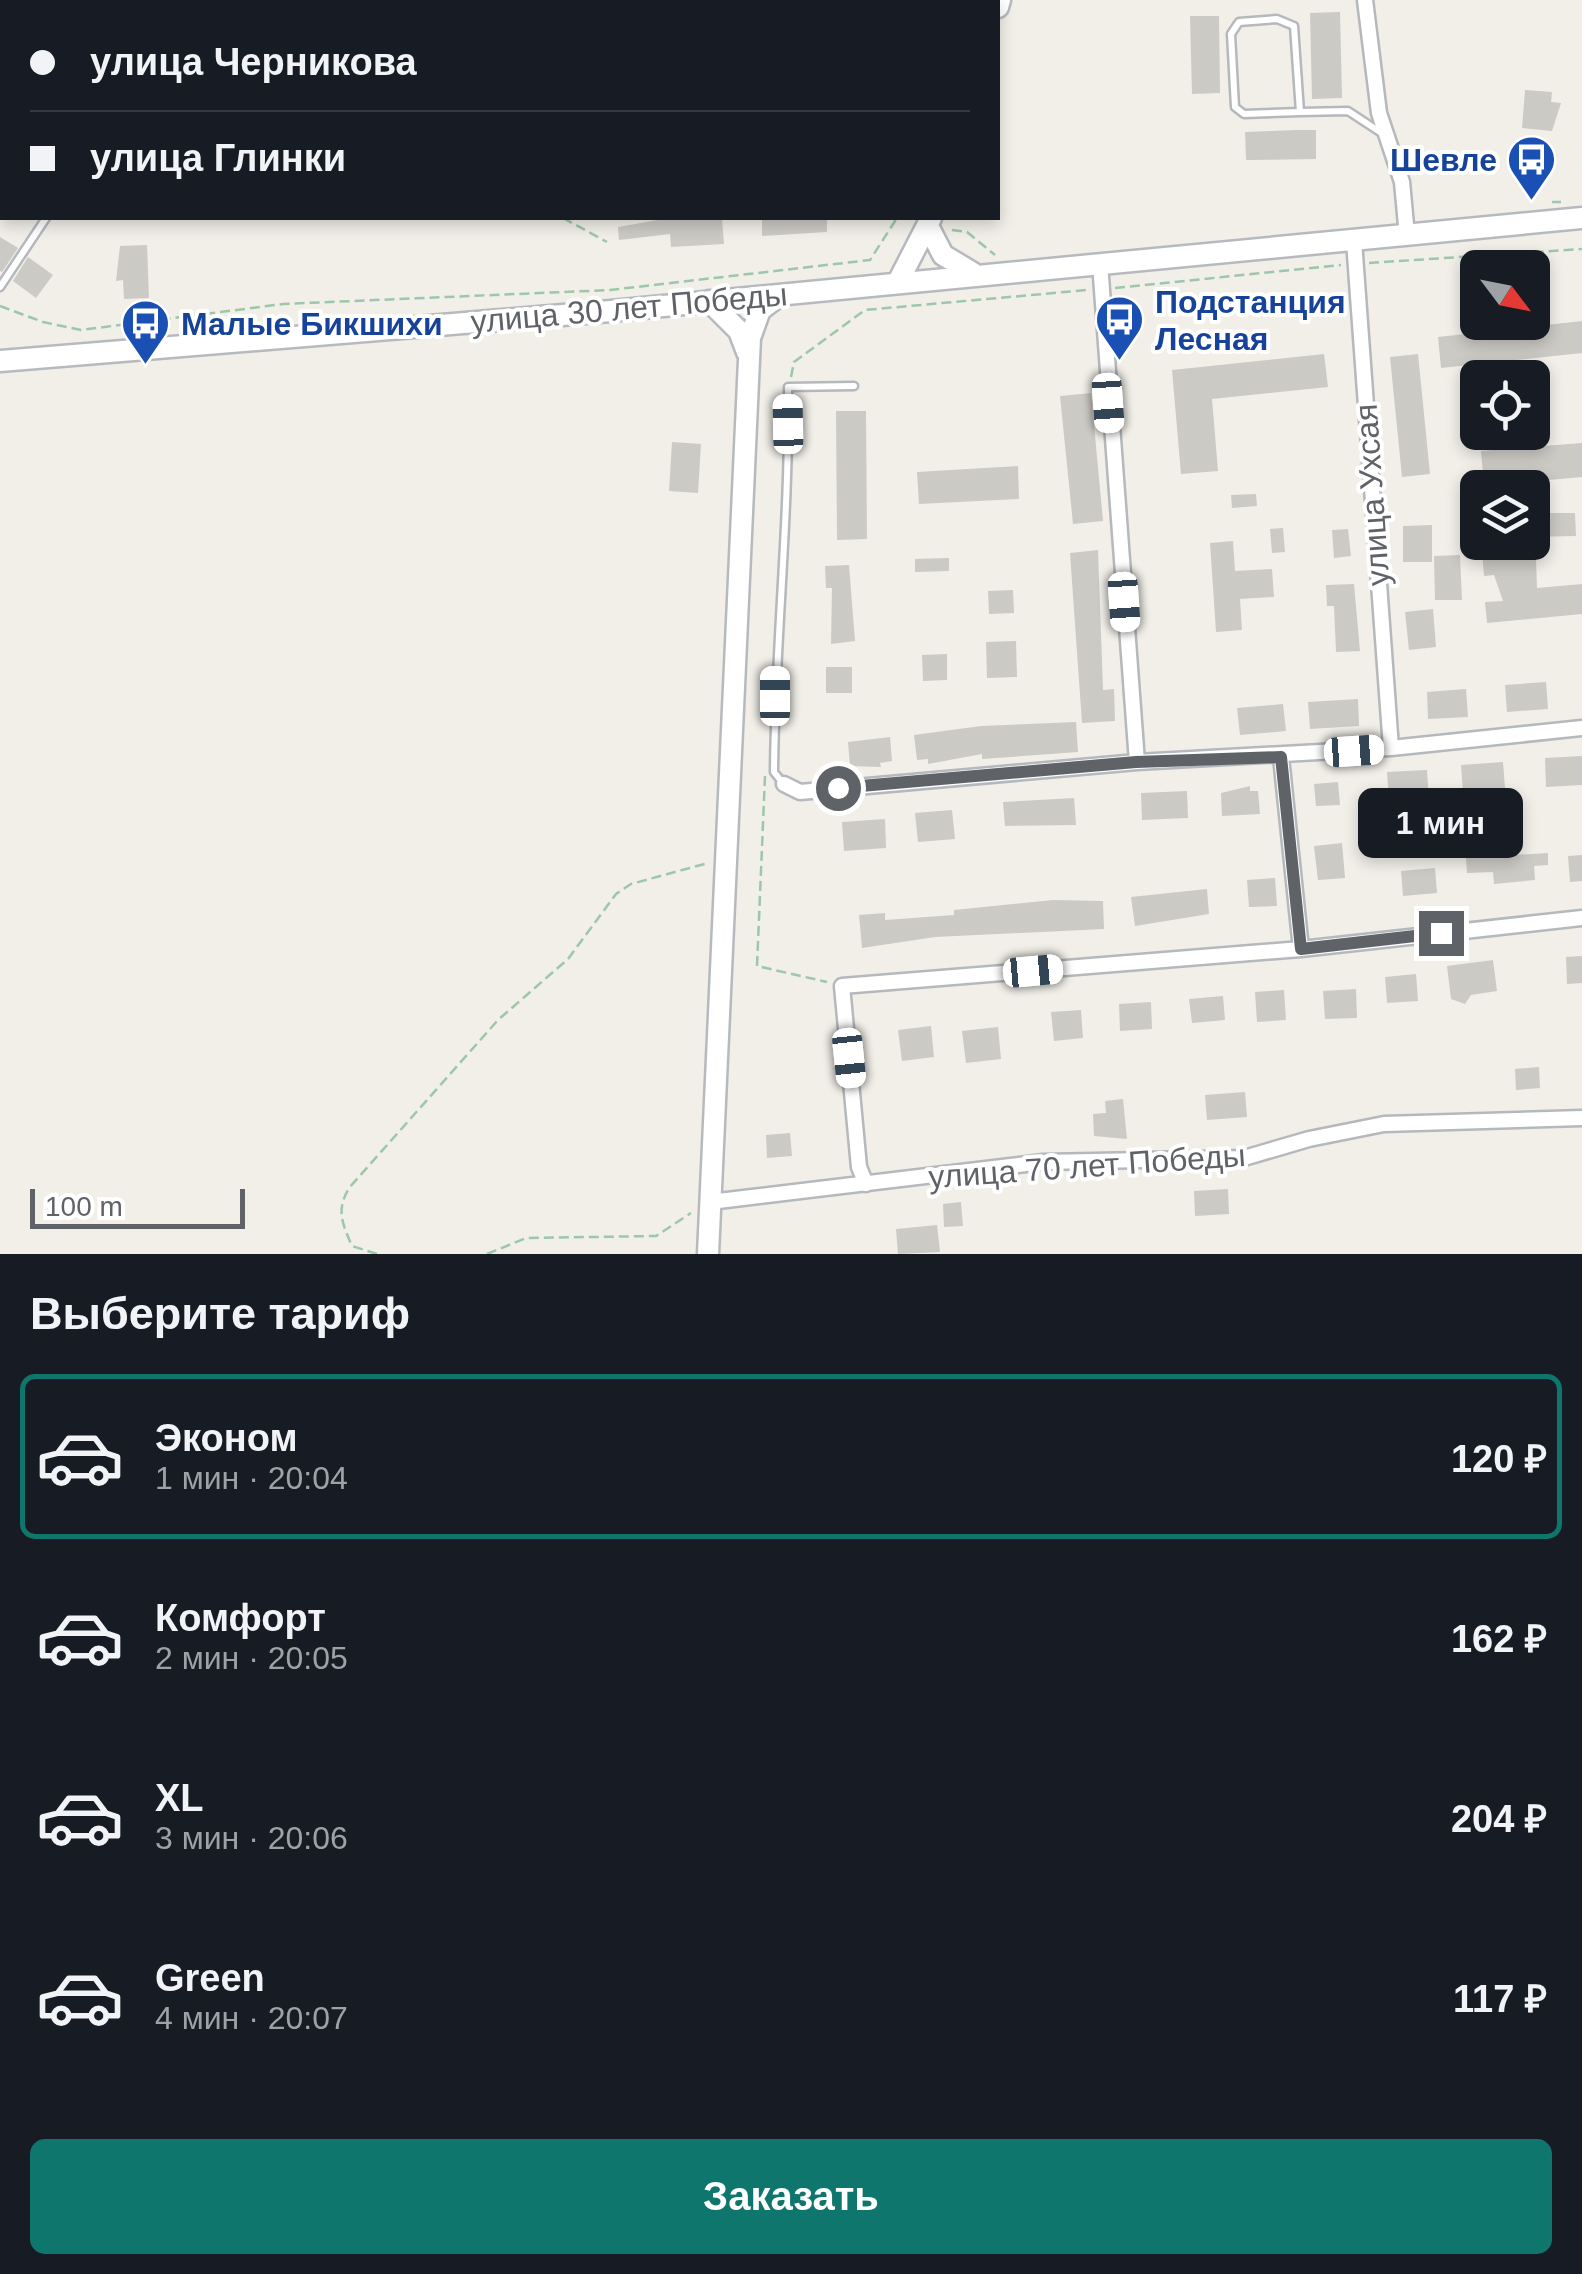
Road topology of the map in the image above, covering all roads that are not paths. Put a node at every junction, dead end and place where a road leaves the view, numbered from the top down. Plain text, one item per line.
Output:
1 (1366, 0) edge
2 (1300, 112) junction
3 (1385, 136) junction
4 (1582, 218) edge
5 (45, 220) edge
6 (933, 224) edge
7 (1406, 236) junction
8 (1354, 241) junction
9 (1100, 264) junction
10 (974, 274) junction
11 (899, 280) junction
12 (0, 287) edge
13 (780, 295) junction
14 (708, 301) junction
15 (749, 358) junction
16 (0, 361) edge
17 (854, 386) dead end
18 (1582, 728) edge
19 (1391, 748) junction
20 (1281, 757) junction
21 (1136, 762) junction
22 (784, 784) joint
23 (1582, 918) edge
24 (1301, 949) junction
25 (1582, 1118) edge
26 (866, 1184) junction
27 (710, 1202) junction
28 (708, 1254) edge

1 - 3 street
2 - 2 lane
2 - 3 lane
3 - 7 street
4 - 7 street
5 - 12 lane
6 - 10 street
6 - 11 street
7 - 8 street
8 - 9 street
8 - 19 street, улица Ухсая
9 - 10 street, улица 30 лет Победы
9 - 21 street
10 - 11 street, улица 30 лет Победы
11 - 13 street, улица 30 лет Победы
13 - 14 street, улица 30 лет Победы
13 - 15 street
14 - 15 street
14 - 16 street, улица 30 лет Победы
15 - 27 street
17 - 22 lane
18 - 19 street
19 - 20 street
20 - 21 street
20 - 24 street
21 - 22 street
23 - 24 street
24 - 26 street
25 - 26 street, улица 70 лет Победы
26 - 27 street, улица 70 лет Победы
27 - 28 street

